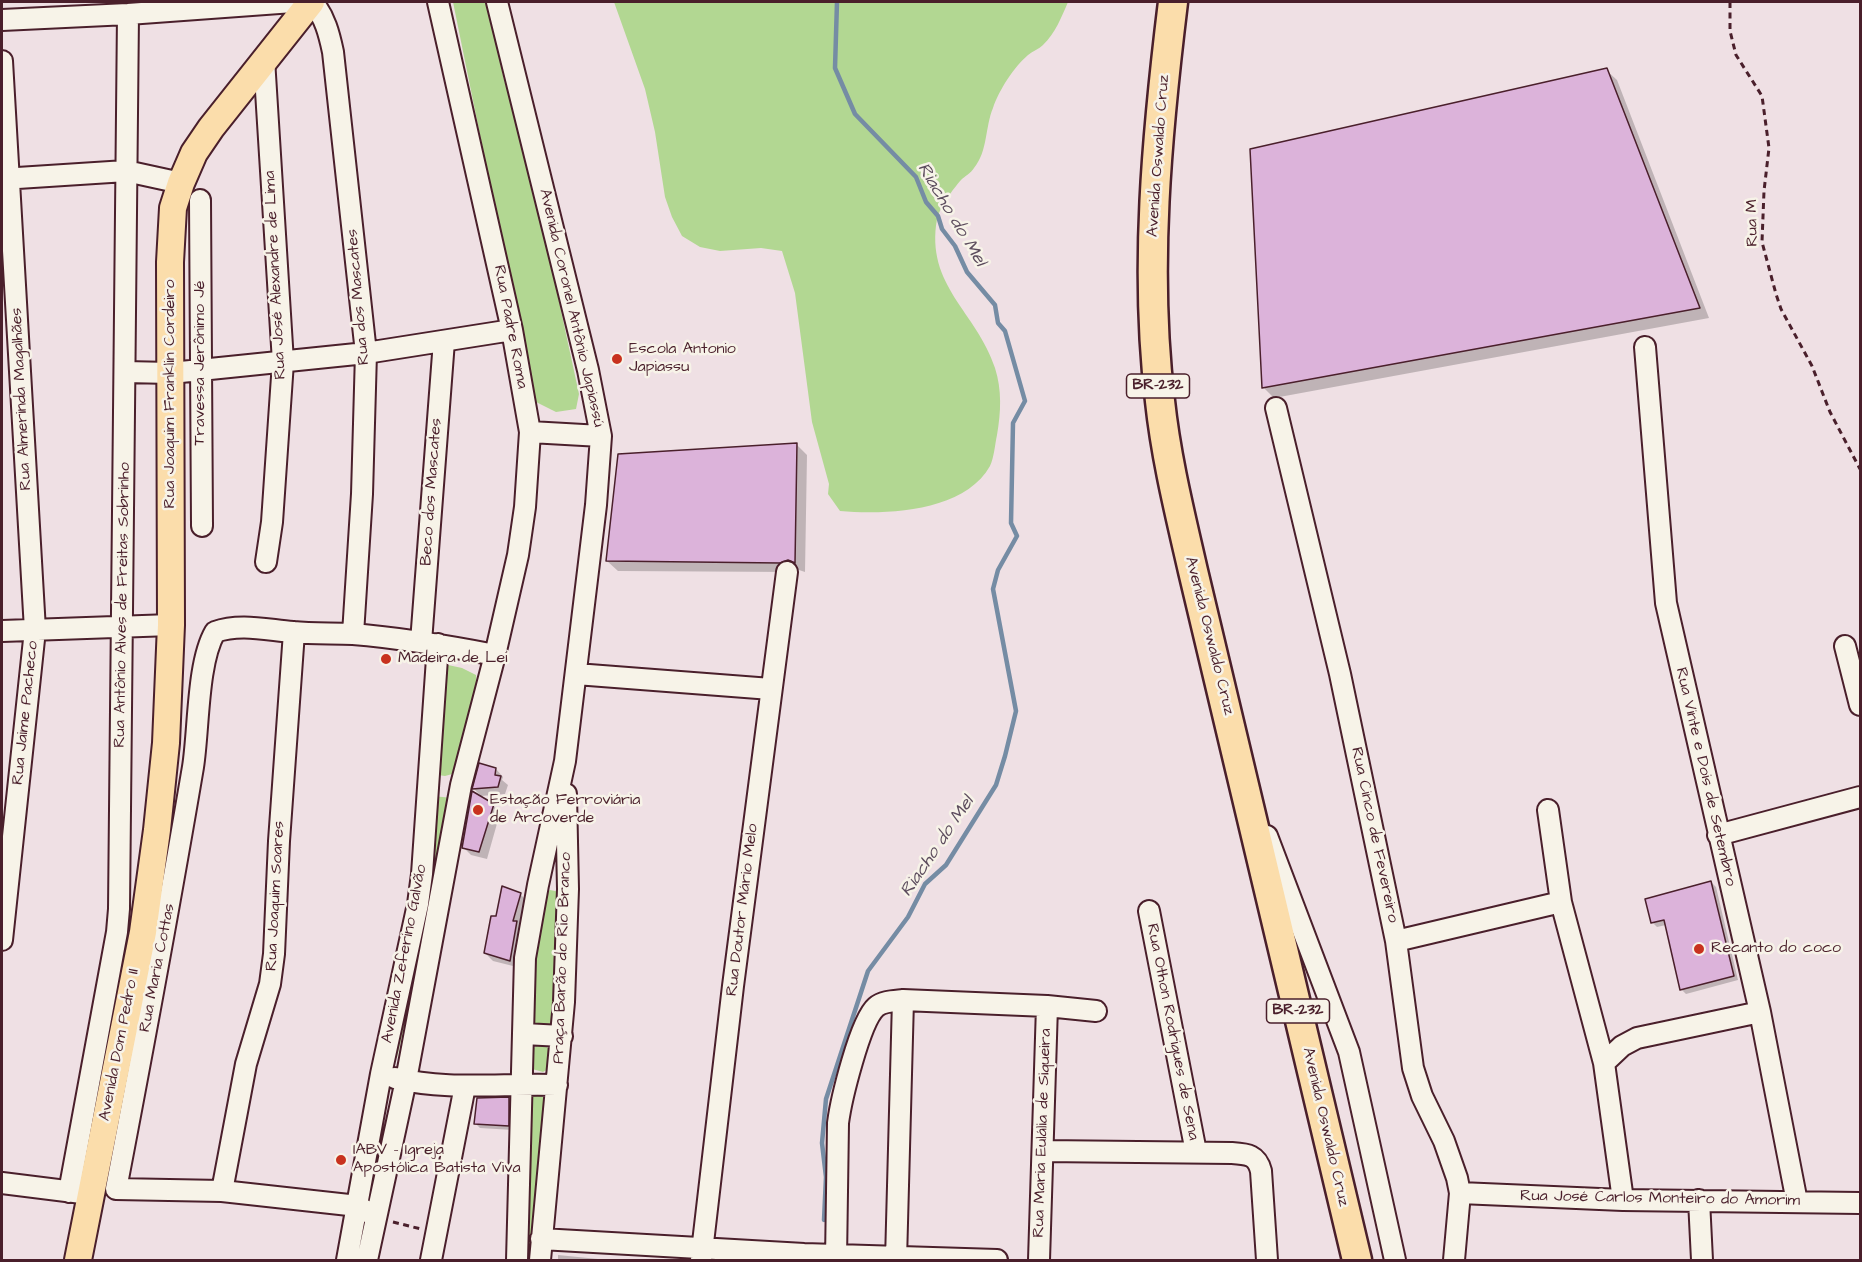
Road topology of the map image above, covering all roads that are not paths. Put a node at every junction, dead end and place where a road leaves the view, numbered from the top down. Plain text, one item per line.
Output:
1 (287, 2) edge
2 (293, 2) edge
3 (312, 2) edge
4 (438, 2) edge
5 (497, 2) edge
6 (1173, 2) edge
7 (128, 14) junction
8 (2, 20) edge
9 (264, 59) junction
10 (2, 61) edge
11 (126, 171) junction
12 (5, 179) edge
13 (181, 183) junction
14 (200, 200) dead end
15 (512, 330) junction
16 (444, 341) junction
17 (1645, 347) dead end
18 (366, 353) junction
19 (283, 362) junction
20 (201, 369) junction
21 (125, 372) junction
22 (171, 373) junction
23 (1276, 408) dead end
24 (530, 432) junction
25 (601, 436) junction
26 (202, 526) dead end
27 (266, 562) dead end
28 (787, 572) dead end
29 (171, 625) junction
30 (123, 626) junction
31 (35, 630) junction
32 (2, 631) edge
33 (294, 632) junction
34 (353, 634) junction
35 (430, 643) junction
36 (1845, 646) dead end
37 (495, 655) junction
38 (576, 674) junction
39 (771, 689) junction
40 (1860, 705) edge
41 (166, 743) junction
42 (196, 746) junction
43 (565, 761) junction
44 (1239, 762) junction
45 (429, 781) junction
46 (461, 785) junction
47 (1860, 797) edge
48 (1548, 810) dead end
49 (157, 830) joint
50 (1718, 835) junction
51 (538, 885) junction
52 (568, 889) junction
53 (1561, 902) junction
54 (1149, 911) dead end
55 (2, 940) edge
56 (1396, 940) junction
57 (903, 1000) junction
58 (1047, 1006) junction
59 (1096, 1011) dead end
60 (1760, 1012) junction
61 (524, 1034) junction
62 (562, 1036) junction
63 (1604, 1063) junction
64 (381, 1074) junction
65 (406, 1080) junction
66 (521, 1084) junction
67 (556, 1085) junction
68 (465, 1086) junction
69 (1043, 1151) junction
70 (1196, 1152) junction
71 (2, 1183) edge
72 (222, 1191) junction
73 (80, 1193) junction
74 (1460, 1193) junction
75 (1623, 1200) junction
76 (1699, 1200) junction
77 (1797, 1202) junction
78 (1860, 1203) edge
79 (358, 1206) junction
80 (376, 1217) junction
81 (542, 1239) junction
82 (701, 1254) edge
83 (804, 1257) edge
84 (836, 1257) edge
85 (896, 1259) edge
86 (78, 1260) edge
87 (347, 1260) edge
88 (367, 1260) edge
89 (431, 1260) edge
90 (517, 1260) edge
91 (540, 1260) edge
92 (997, 1260) edge
93 (1039, 1260) edge
94 (1267, 1260) edge
95 (1357, 1260) edge
96 (1395, 1260) edge
97 (1454, 1260) edge
98 (1702, 1260) edge

1 - 2 street
1 - 7 street
3 - 9 main road, Rua Joaquim Franklin Cordeiro
3 - 18 street, Rua dos Mascates
4 - 15 street, Rua Padre Roma
5 - 25 street, Avenida Coronel Antônio Japiassú
6 - 44 highway, Avenida Oswaldo Cruz / BR-232
7 - 8 street
7 - 11 street, Rua Antônio Alves de Freitas Sobrinho
9 - 13 main road, Rua Joaquim Franklin Cordeiro
9 - 19 street, Rua José Alexandre de Lima
10 - 12 street, Rua Almerinda Magalhães
11 - 12 street
11 - 13 street
11 - 21 street, Rua Antônio Alves de Freitas Sobrinho
12 - 31 street, Rua Almerinda Magalhães
13 - 22 main road, Rua Joaquim Franklin Cordeiro
14 - 20 street, Travessa Jerônimo Jé
15 - 16 street
15 - 24 street, Rua Padre Roma
16 - 18 street
16 - 35 street, Beco dos Mascates
17 - 50 street, Rua Vinte e Dois de Setembro
18 - 19 street
18 - 34 street, Rua dos Mascates
19 - 20 street
19 - 27 street, Rua José Alexandre de Lima
20 - 22 street
20 - 26 street, Travessa Jerônimo Jé
21 - 22 street
21 - 30 street, Rua Antônio Alves de Freitas Sobrinho
22 - 29 main road, Rua Joaquim Franklin Cordeiro
23 - 56 street, Rua Cinco de Fevereiro
24 - 25 street
24 - 37 street, Rua Padre Roma
25 - 38 street, Avenida Coronel Antônio Japiassú
28 - 39 street, Rua Doutor Mário Melo
29 - 30 street
29 - 41 main road, Rua Joaquim Franklin Cordeiro
30 - 31 street
30 - 73 street, Rua Antônio Alves de Freitas Sobrinho
31 - 32 street
31 - 55 street, Rua Jaime Pacheco
33 - 34 street
33 - 42 street, Rua Maria Cottas
33 - 72 street, Rua Joaquim Soares
34 - 35 street
35 - 37 street
35 - 45 street, Avenida Zeferino Galvão
36 - 40 street
37 - 46 street, Avenida Zeferino Galvão
38 - 39 street
38 - 43 street, Avenida Coronel Antônio Japiassú
39 - 82 street, Rua Doutor Mário Melo
41 - 42 street
41 - 49 main road, Rua Joaquim Franklin Cordeiro
42 - 72 street, Rua Maria Cottas
43 - 51 street, Praça Barão do Rio Branco
43 - 52 street, Praça Barão do Rio Branco
44 - 95 highway, Avenida Oswaldo Cruz / BR-232
44 - 96 street
45 - 46 street
45 - 64 street, Avenida Zeferino Galvão
46 - 65 street, Avenida Zeferino Galvão
47 - 50 street
48 - 53 street
49 - 73 main road, Avenida Dom Pedro II
50 - 60 street, Rua Vinte e Dois de Setembro
51 - 52 street
51 - 61 street, Praça Barão do Rio Branco
52 - 62 street, Praça Barão do Rio Branco
53 - 56 street
53 - 63 street
54 - 70 street, Rua Othon Rodrigues de Sena
56 - 74 street, Rua Cinco de Fevereiro
57 - 58 street
57 - 84 street
57 - 85 street
58 - 59 street
58 - 69 street, Rua Maria Eulália de Siqueira
60 - 63 street
60 - 77 street, Rua Vinte e Dois de Setembro
61 - 62 street
61 - 66 street, Praça Barão do Rio Branco
62 - 67 street, Praça Barão do Rio Branco
63 - 75 street
64 - 65 street
64 - 79 street, Avenida Zeferino Galvão
65 - 68 street
65 - 80 street, Avenida Zeferino Galvão
66 - 67 street
66 - 68 street
66 - 90 street, Praça Barão do Rio Branco
67 - 81 street
68 - 89 street
69 - 70 street
69 - 93 street, Rua Maria Eulália de Siqueira
70 - 94 street
71 - 73 street
72 - 79 street
73 - 86 main road, Avenida Dom Pedro II
74 - 75 street, Rua José Carlos Monteiro do Amorim
74 - 97 street, Rua Cinco de Fevereiro
75 - 76 street, Rua José Carlos Monteiro do Amorim
76 - 77 street, Rua José Carlos Monteiro do Amorim
76 - 98 street
77 - 78 street, Rua José Carlos Monteiro do Amorim
79 - 80 street
79 - 87 street, Avenida Zeferino Galvão
80 - 88 street, Avenida Zeferino Galvão
81 - 82 street
81 - 91 street
82 - 83 street
83 - 84 street
84 - 85 street
85 - 92 street

